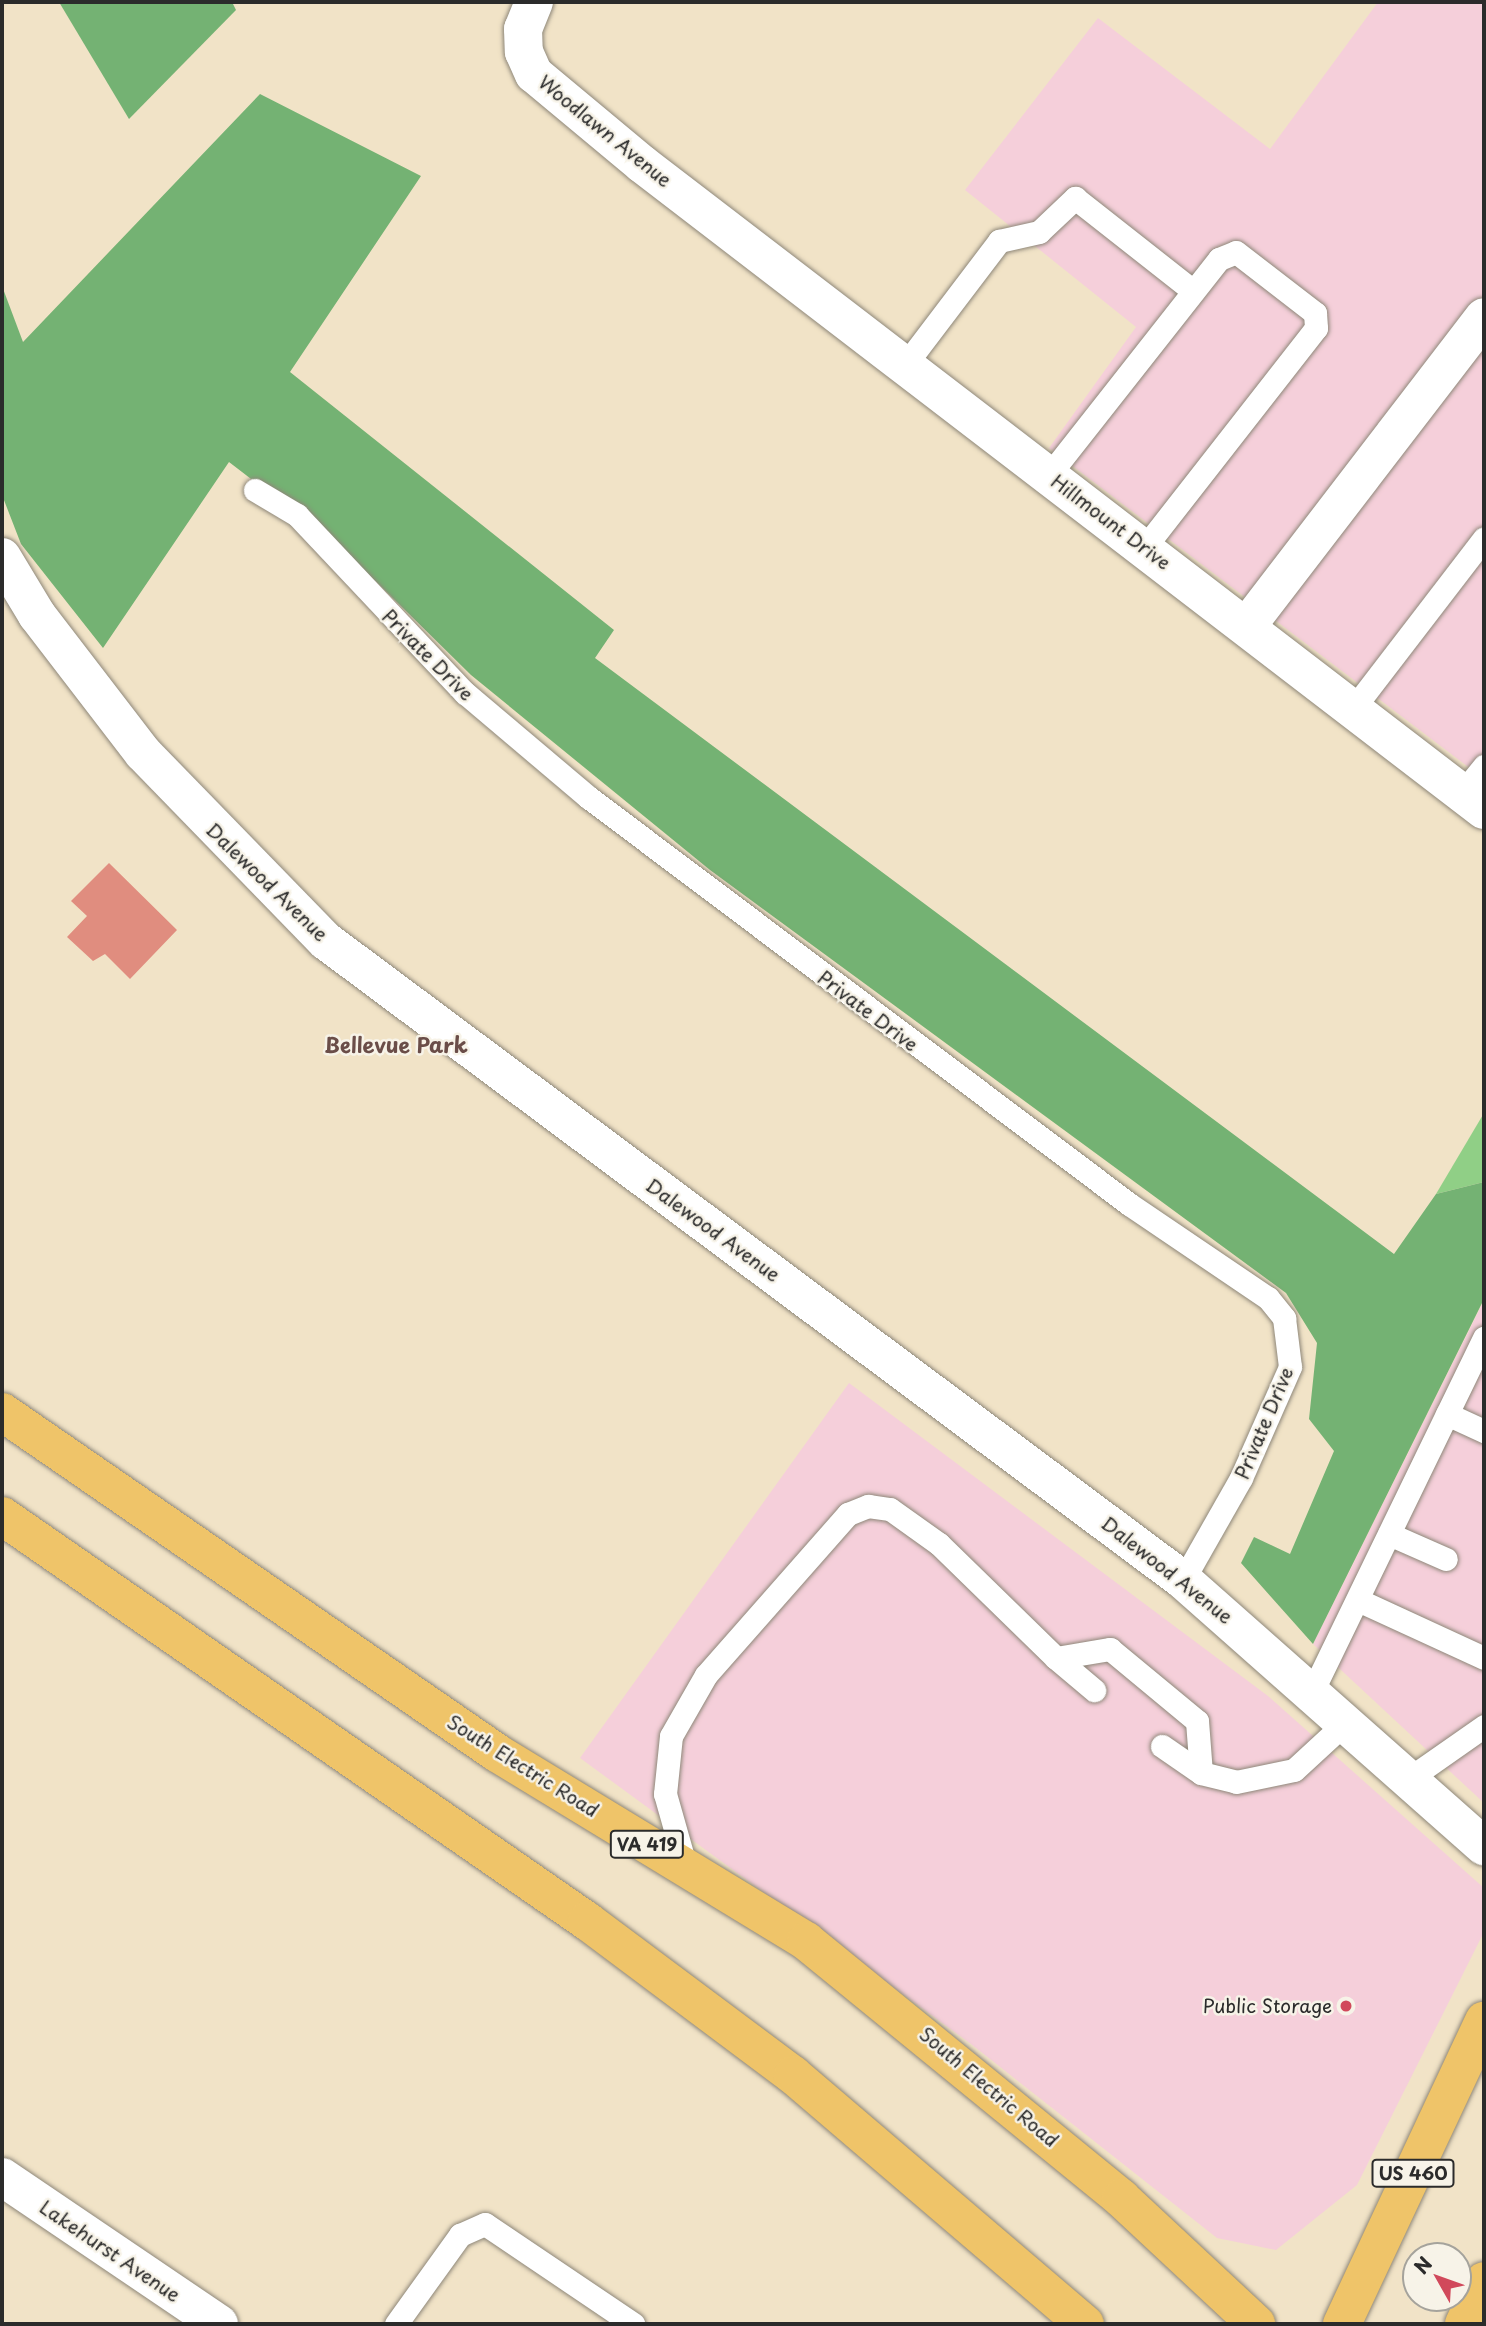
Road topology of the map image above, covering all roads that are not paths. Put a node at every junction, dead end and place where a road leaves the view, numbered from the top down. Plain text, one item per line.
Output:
1 (534, 2) edge
2 (736, 236) joint
3 (1193, 291) junction
4 (1484, 317) edge
5 (905, 365) junction
6 (1049, 475) junction
7 (255, 490) dead end
8 (1484, 538) edge
9 (1144, 548) junction
10 (2, 556) edge
11 (1247, 626) junction
12 (1353, 709) junction
13 (1477, 790) edge
14 (1484, 1338) edge
15 (1476, 1375) edge
16 (2, 1412) edge
17 (1447, 1414) junction
18 (1484, 1431) edge
19 (2, 1516) edge
20 (1389, 1534) junction
21 (1446, 1559) dead end
22 (1183, 1580) junction
23 (1357, 1600) junction
24 (1056, 1658) junction
25 (1484, 1658) edge
26 (1094, 1690) dead end
27 (1312, 1692) junction
28 (1345, 1723) junction
29 (1484, 1726) edge
30 (1162, 1746) dead end
31 (1201, 1773) junction
32 (1407, 1780) junction
33 (1484, 1846) edge
34 (686, 1868) junction
35 (1484, 2021) edge
36 (2, 2177) edge
37 (1484, 2281) edge
38 (219, 2324) edge
39 (396, 2324) edge
40 (633, 2324) edge
41 (1085, 2324) edge
42 (1256, 2324) edge
43 (1342, 2324) edge
44 (1464, 2324) edge

1 - 2 street, Woodlawn Avenue
2 - 5 street, Hillmount Drive
3 - 5 lane
3 - 6 lane
3 - 9 lane
4 - 11 street
5 - 6 street, Hillmount Drive
6 - 9 street, Hillmount Drive
7 - 22 lane, Private Drive
8 - 12 lane
9 - 11 street, Hillmount Drive
10 - 22 street, Dalewood Avenue
11 - 12 street, Hillmount Drive
12 - 13 street, Hillmount Drive
14 - 15 lane
15 - 17 lane
16 - 34 main road, South Electric Road / VA 419
17 - 18 lane
17 - 20 lane
19 - 41 main road
20 - 21 lane
20 - 23 lane
22 - 27 street, Dalewood Avenue
23 - 25 lane
23 - 27 lane
24 - 26 lane
24 - 31 lane
24 - 34 lane
27 - 28 street, Dalewood Avenue
28 - 31 lane
28 - 32 street, Dalewood Avenue
29 - 32 lane
30 - 31 lane
32 - 33 street, Dalewood Avenue
34 - 42 main road, South Electric Road / VA 419
35 - 43 main road, US 460
36 - 38 street, Lakehurst Avenue
37 - 44 main road
39 - 40 lane

